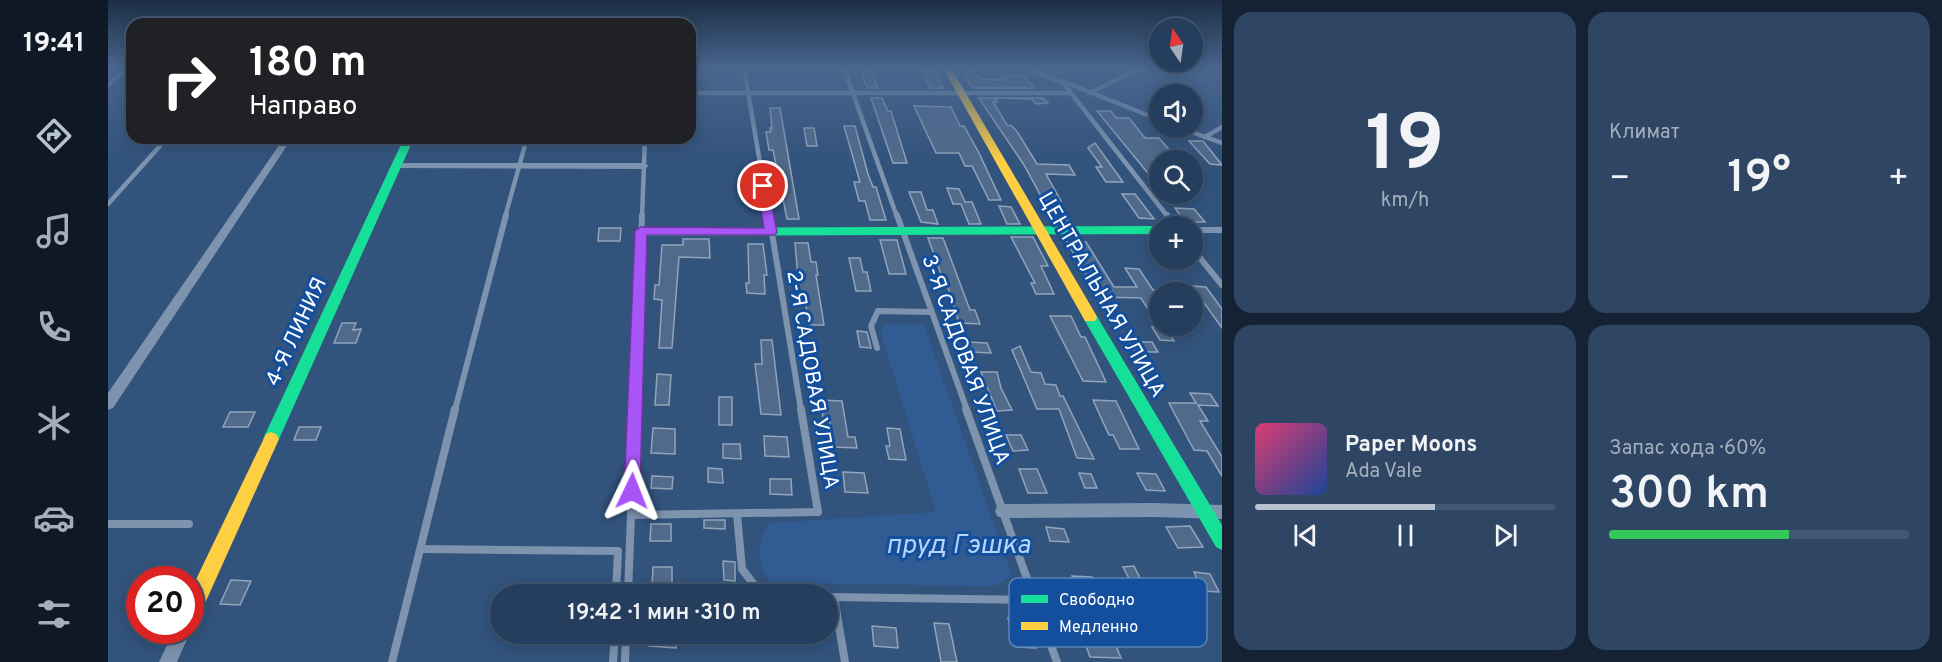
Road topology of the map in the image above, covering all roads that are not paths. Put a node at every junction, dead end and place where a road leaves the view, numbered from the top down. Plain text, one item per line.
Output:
1 (748, 99) edge
2 (856, 99) edge
3 (964, 99) edge
4 (1075, 99) edge
5 (1104, 99) edge
6 (1149, 116) edge
7 (1222, 127) edge
8 (1205, 137) joint
9 (1222, 143) edge
10 (162, 144) edge
11 (284, 144) edge
12 (406, 144) edge
13 (526, 144) edge
14 (645, 144) edge
15 (396, 166) junction
16 (520, 166) junction
17 (644, 166) junction
18 (108, 204) edge
19 (1167, 216) edge
20 (1149, 230) edge
21 (1203, 230) edge
22 (1222, 230) edge
23 (641, 231) junction
24 (902, 231) junction
25 (1039, 231) junction
26 (771, 232) junction
27 (1203, 262) edge
28 (1222, 285) edge
29 (930, 312) junction
30 (877, 348) dead end
31 (108, 404) edge
32 (1002, 511) junction
33 (1204, 512) junction
34 (1222, 512) edge
35 (737, 513) junction
36 (631, 515) junction
37 (108, 524) edge
38 (189, 524) dead end
39 (1222, 541) edge
40 (421, 549) junction
41 (1025, 578) edge
42 (616, 584) edge
43 (628, 584) edge
44 (753, 584) edge
45 (204, 585) edge
46 (838, 597) edge
47 (1009, 600) edge
48 (838, 630) edge
49 (176, 644) edge
50 (614, 644) edge
51 (626, 644) edge
52 (1051, 647) edge
53 (168, 662) edge
54 (392, 662) edge
55 (613, 662) edge
56 (625, 662) edge
57 (845, 662) edge
58 (1057, 662) edge

1 - 26 lane, 2-Я САДОВАЯ УЛИЦА
2 - 24 lane, 3-Я САДОВАЯ УЛИЦА
3 - 25 street, ЦЕНТРАЛЬНАЯ УЛИЦА
4 - 19 lane
5 - 6 lane
7 - 8 lane
8 - 9 lane
10 - 18 lane
11 - 31 street
12 - 15 street, 4-Я ЛИНИЯ
13 - 16 lane
14 - 17 lane
15 - 16 street
15 - 45 street, 4-Я ЛИНИЯ
16 - 17 street
16 - 40 lane
17 - 23 lane
20 - 25 street
21 - 22 street
23 - 26 street
23 - 36 lane
24 - 25 street
24 - 26 street
24 - 29 lane, 3-Я САДОВАЯ УЛИЦА
25 - 33 street, ЦЕНТРАЛЬНАЯ УЛИЦА
26 - 35 lane, 2-Я САДОВАЯ УЛИЦА
27 - 28 lane
29 - 30 lane
29 - 32 lane, 3-Я САДОВАЯ УЛИЦА
32 - 33 street
32 - 41 lane, 3-Я САДОВАЯ УЛИЦА
33 - 34 street
33 - 39 street, ЦЕНТРАЛЬНАЯ УЛИЦА
35 - 36 lane, 2-Я САДОВАЯ УЛИЦА
35 - 44 lane
36 - 43 lane
37 - 38 lane
40 - 42 lane
40 - 54 lane
46 - 47 lane
48 - 57 lane
49 - 53 street
50 - 55 lane
51 - 56 lane
52 - 58 lane, 3-Я САДОВАЯ УЛИЦА

